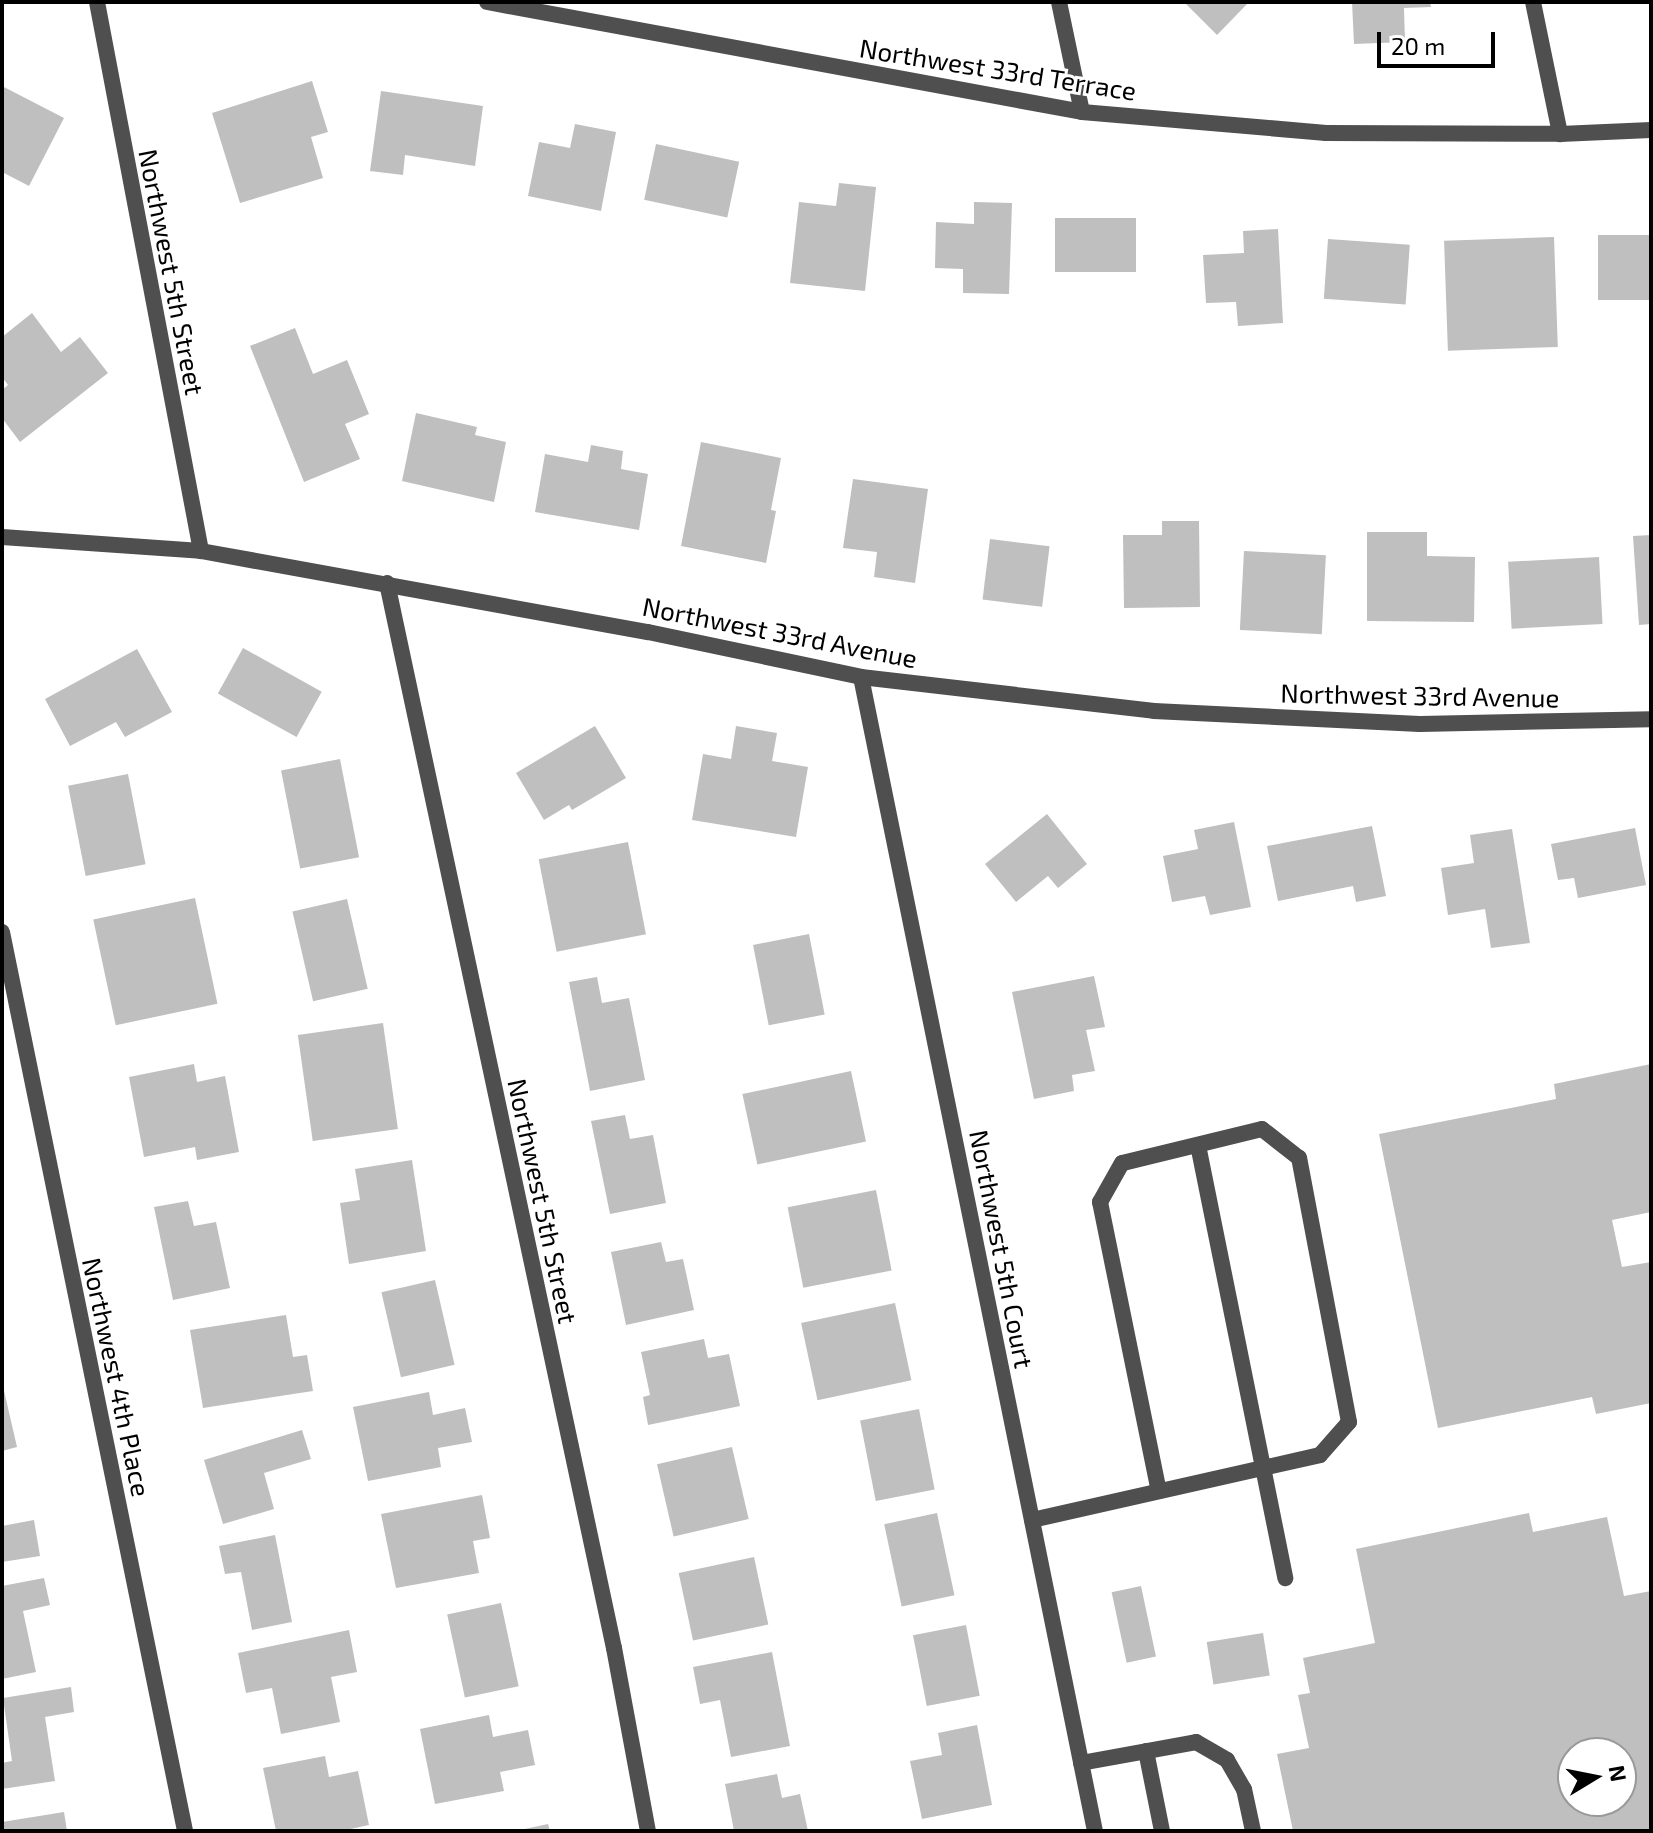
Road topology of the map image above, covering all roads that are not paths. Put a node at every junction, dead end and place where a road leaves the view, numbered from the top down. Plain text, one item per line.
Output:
1 (97, 2) edge
2 (487, 2) edge
3 (1059, 2) edge
4 (1533, 2) edge
5 (1082, 112) junction
6 (1651, 130) edge
7 (1560, 134) junction
8 (2, 537) edge
9 (201, 551) junction
10 (387, 583) junction
11 (861, 677) junction
12 (1651, 719) edge
13 (2, 932) edge
14 (1198, 1145) junction
15 (1262, 1468) junction
16 (1159, 1491) junction
17 (1032, 1520) junction
18 (1285, 1578) dead end
19 (1146, 1751) junction
20 (1081, 1763) junction
21 (185, 1831) edge
22 (648, 1831) edge
23 (1095, 1831) edge
24 (1162, 1831) edge
25 (1253, 1831) edge

1 - 9 street, Northwest 5th Street
2 - 5 street, Northwest 33rd Terrace
3 - 5 street
4 - 7 street
5 - 7 street, Northwest 33rd Terrace
6 - 7 street, Northwest 33rd Terrace
8 - 9 street, Northwest 33rd Avenue
9 - 10 street, Northwest 33rd Avenue
10 - 11 street, Northwest 33rd Avenue
10 - 22 street, Northwest 5th Street
11 - 12 street, Northwest 33rd Avenue
11 - 17 street, Northwest 5th Court
13 - 21 street, Northwest 4th Place
14 - 15 street
14 - 15 street
14 - 16 street
15 - 16 street
15 - 18 street
16 - 17 street
17 - 20 street, Northwest 5th Court
19 - 20 street
19 - 24 street
19 - 25 street
20 - 23 street, Northwest 5th Court

